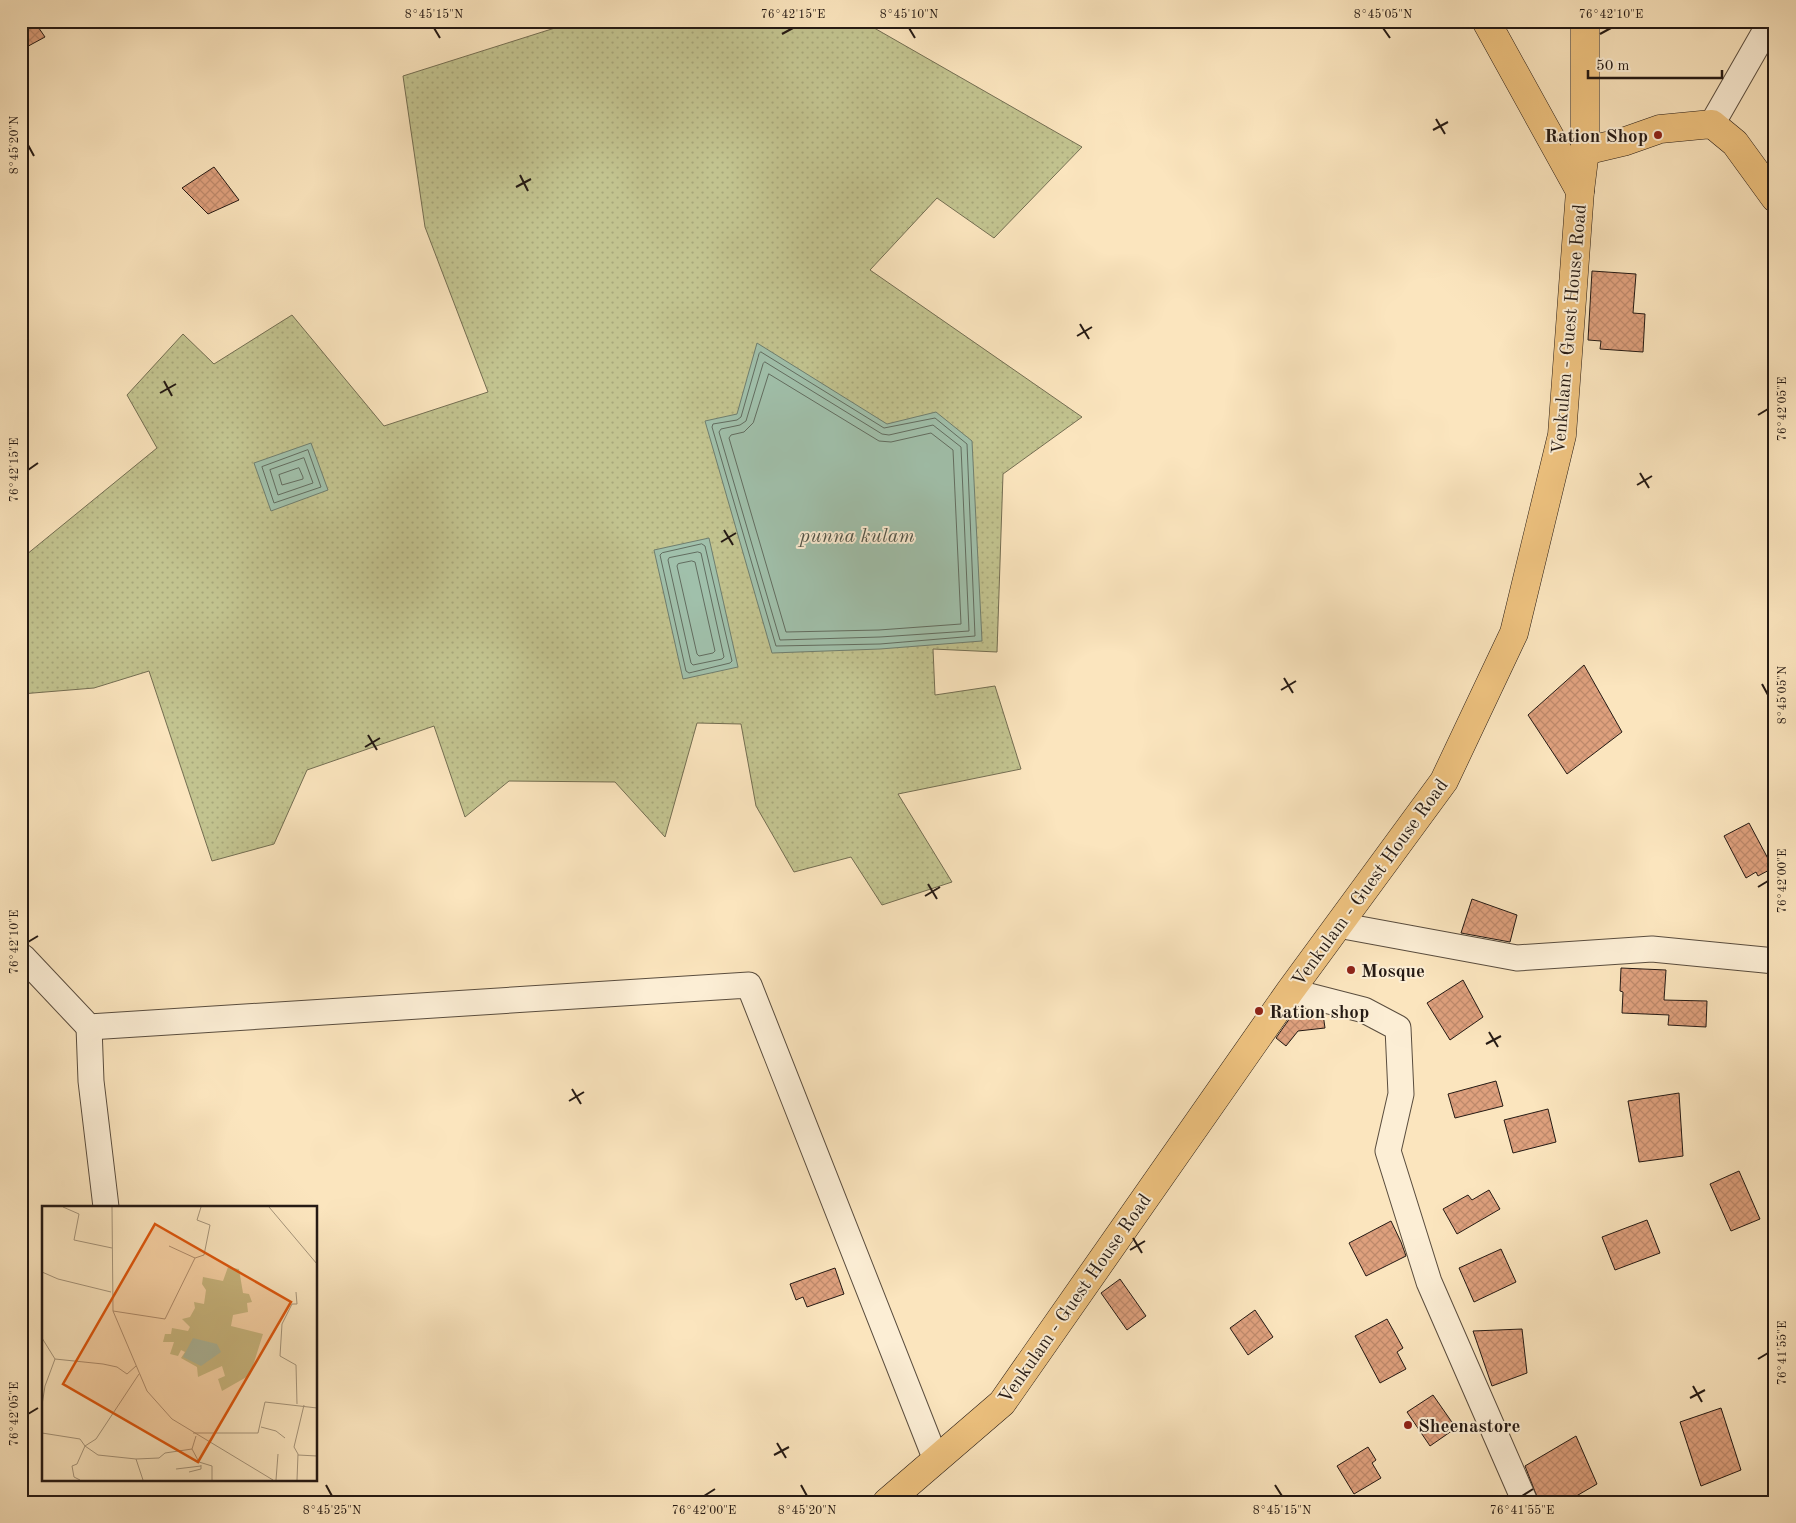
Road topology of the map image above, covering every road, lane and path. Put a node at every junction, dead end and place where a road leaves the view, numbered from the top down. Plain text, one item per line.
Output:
1 (1486, 21) edge
2 (1585, 21) edge
3 (1771, 21) edge
4 (1712, 124) junction
5 (1585, 151) junction
6 (1580, 191) junction
7 (1775, 198) edge
8 (1338, 926) junction
9 (21, 958) edge
10 (1775, 961) edge
11 (1290, 991) junction
12 (90, 1027) junction
13 (106, 1206) edge
14 (936, 1460) junction
15 (888, 1502) edge
16 (1525, 1502) edge

1 - 6 main road
2 - 5 main road, Venkulam - Guest House Road
3 - 4 street
4 - 5 main road
4 - 7 main road
5 - 6 main road, Venkulam - Guest House Road
6 - 8 main road, Venkulam - Guest House Road
8 - 10 street
8 - 11 main road, Venkulam - Guest House Road
9 - 12 street
11 - 14 main road, Venkulam - Guest House Road
11 - 16 street
12 - 13 street
12 - 14 street
14 - 15 main road, Venkulam - Guest House Road

